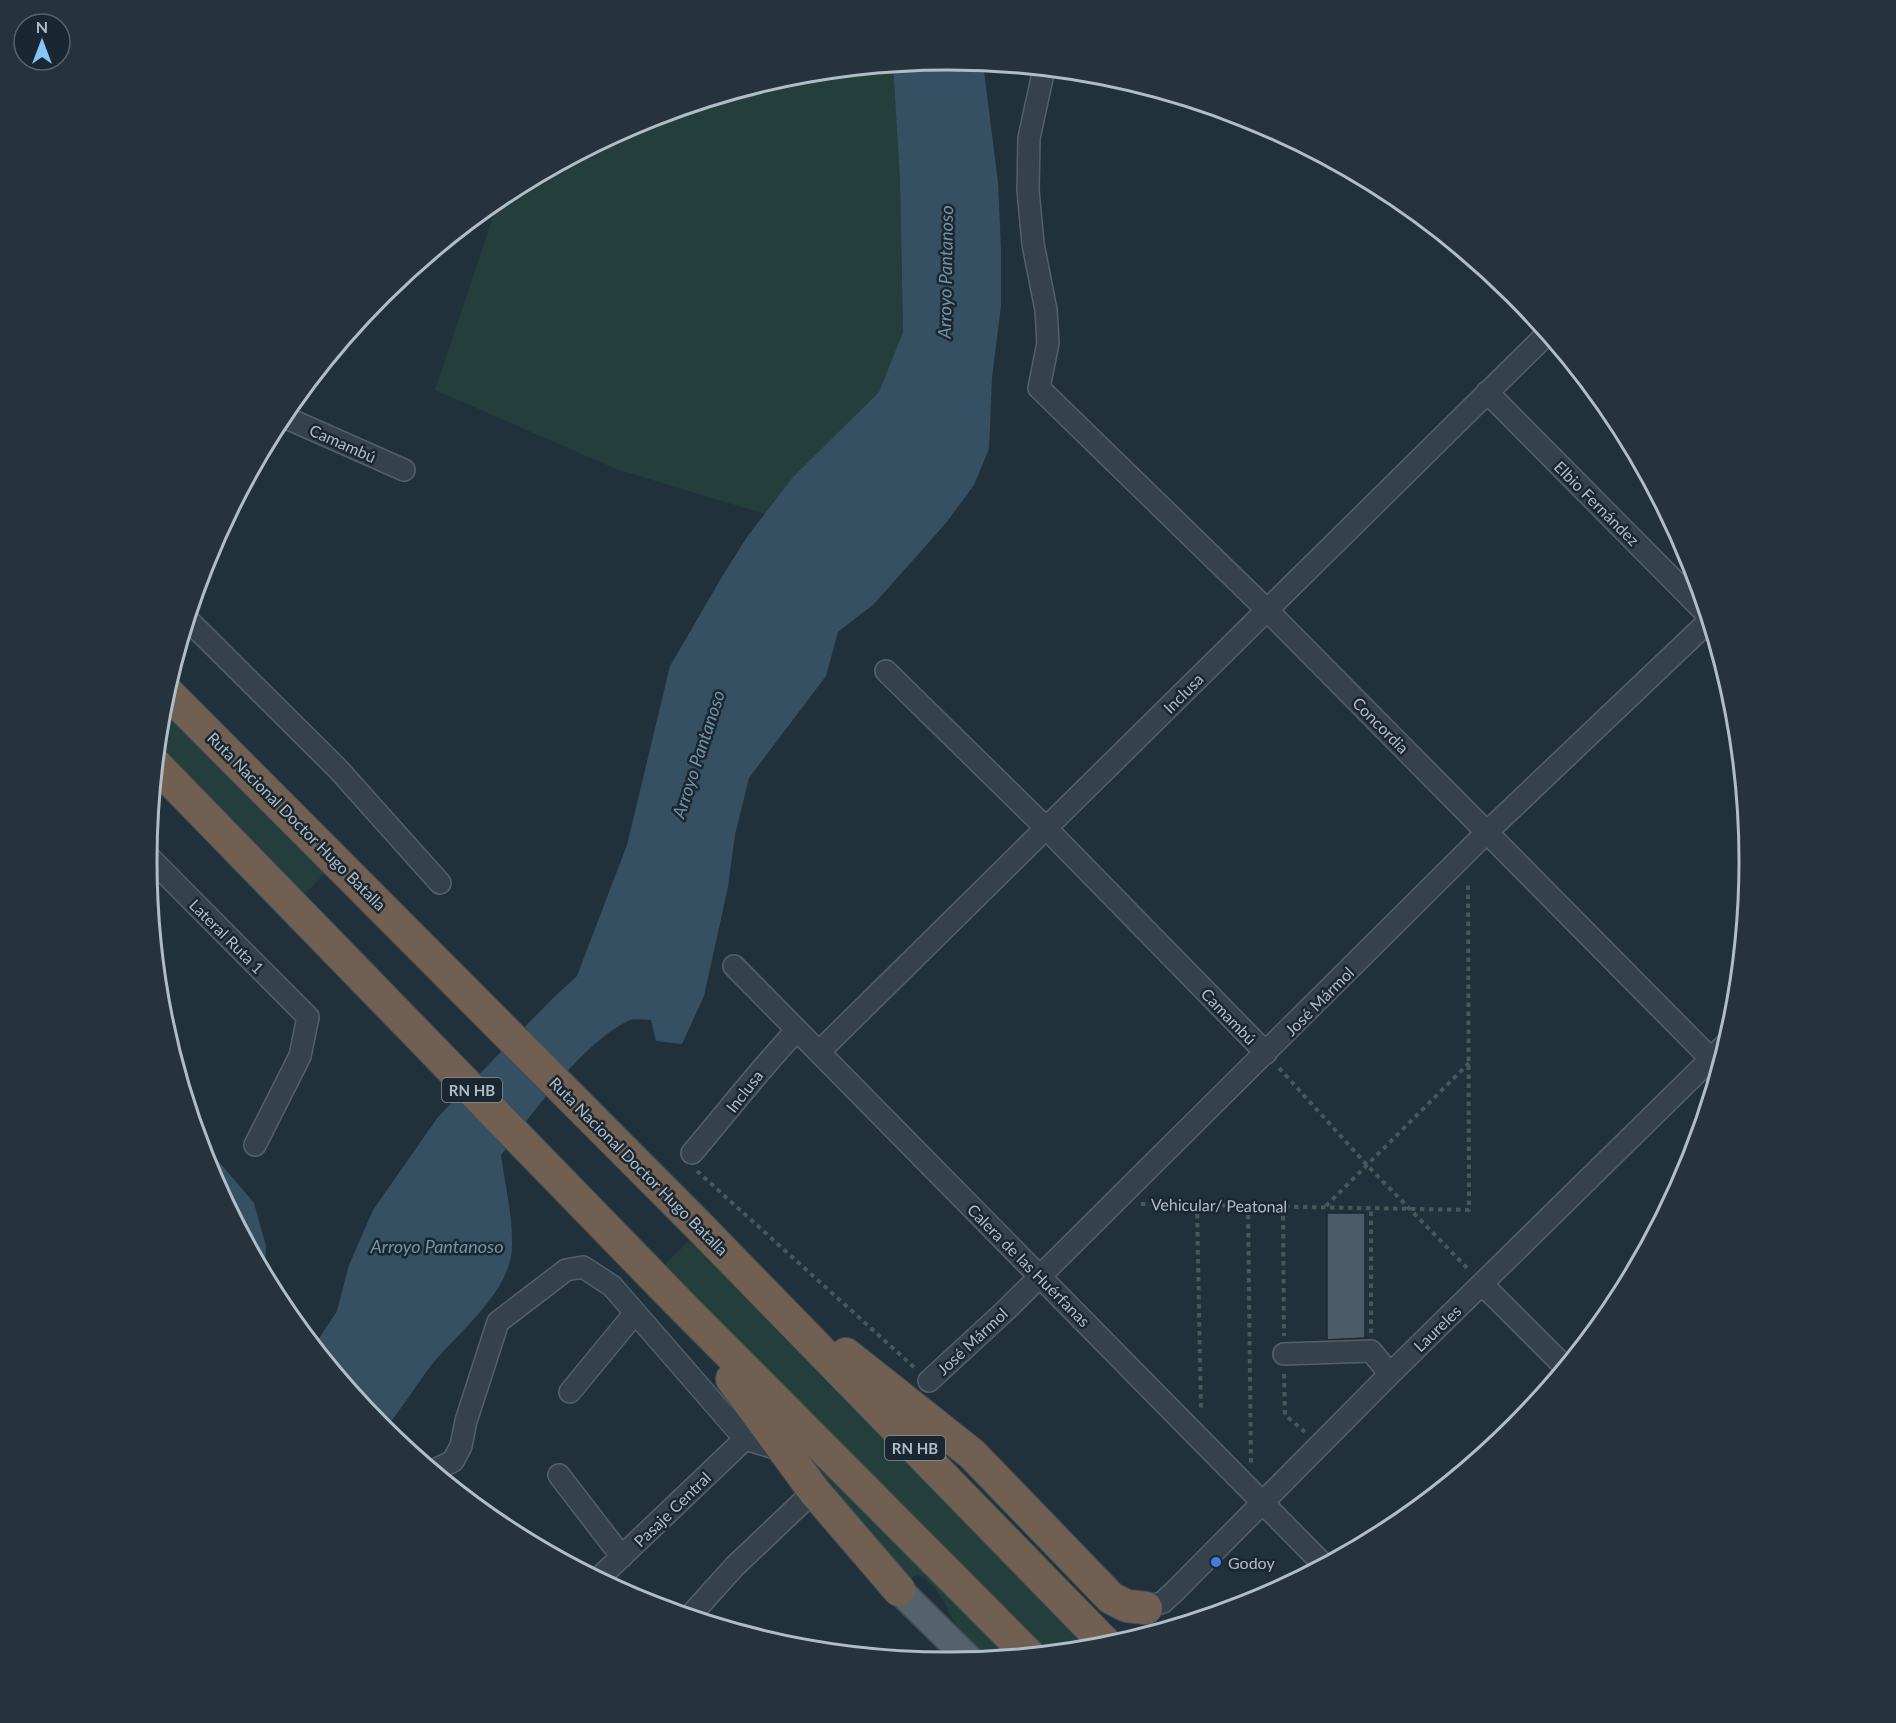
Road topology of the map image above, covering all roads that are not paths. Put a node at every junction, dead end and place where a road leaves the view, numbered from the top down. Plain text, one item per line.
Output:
1 (1042, 76) edge
2 (1542, 339) edge
3 (1487, 393) junction
4 (291, 420) edge
5 (404, 470) dead end
6 (1696, 604) edge
7 (1267, 610) junction
8 (1703, 626) edge
9 (193, 628) edge
10 (886, 671) dead end
11 (174, 699) edge
12 (163, 772) edge
13 (1046, 828) junction
14 (1487, 832) junction
15 (157, 865) edge
16 (440, 883) dead end
17 (734, 966) dead end
18 (797, 1030) junction
19 (819, 1052) junction
20 (1266, 1053) junction
21 (1713, 1061) edge
22 (1712, 1066) edge
23 (255, 1145) dead end
24 (692, 1152) road end
25 (721, 1250) junction
26 (1040, 1276) junction
27 (1482, 1284) junction
28 (678, 1302) junction
29 (636, 1313) junction
30 (1284, 1354) dead end
31 (1560, 1362) edge
32 (1390, 1374) junction
33 (929, 1381) road end
34 (570, 1392) dead end
35 (745, 1439) junction
36 (785, 1451) junction
37 (440, 1468) edge
38 (559, 1475) dead end
39 (814, 1491) junction
40 (1257, 1496) junction
41 (622, 1557) junction
42 (1319, 1560) edge
43 (604, 1574) edge
44 (899, 1590) joint
45 (1146, 1608) joint
46 (694, 1611) edge
47 (1100, 1637) edge
48 (1023, 1649) edge
49 (962, 1652) edge

1 - 7 street, Concordia
2 - 3 street, Inclusa
3 - 6 street, Elbio Fernández
3 - 7 street, Inclusa
4 - 5 street, Camambú
7 - 13 street, Inclusa
7 - 14 street, Concordia
8 - 14 street, José Mármol
9 - 16 street
10 - 13 street, Camambú
11 - 25 highway, Ruta Nacional Doctor Hugo Batalla / RN HB
12 - 28 highway, RN HB
13 - 19 street, Inclusa
13 - 20 street, Camambú
14 - 20 street, José Mármol
14 - 21 street, Concordia
15 - 23 street, Lateral Ruta 1
17 - 18 street, Calera de las Huérfanas
18 - 19 street, Calera de las Huérfanas
18 - 24 street, Inclusa
19 - 26 street, Calera de las Huérfanas
20 - 26 street, José Mármol
22 - 27 street, Laureles
25 - 45 highway
25 - 47 highway, Ruta Nacional Doctor Hugo Batalla / RN HB
26 - 33 street, José Mármol
26 - 40 street, Calera de las Huérfanas
27 - 31 street
27 - 32 street, Laureles
28 - 36 highway
28 - 48 highway, RN HB
29 - 34 street
29 - 35 street
29 - 37 street
30 - 32 street
32 - 40 street, Laureles
35 - 36 street
35 - 41 street, Pasaje Central
36 - 39 highway
38 - 41 street
39 - 44 highway
39 - 46 street
40 - 42 street, Calera de las Huérfanas
40 - 45 street, Laureles
41 - 43 street, Pasaje Central
44 - 49 main road

